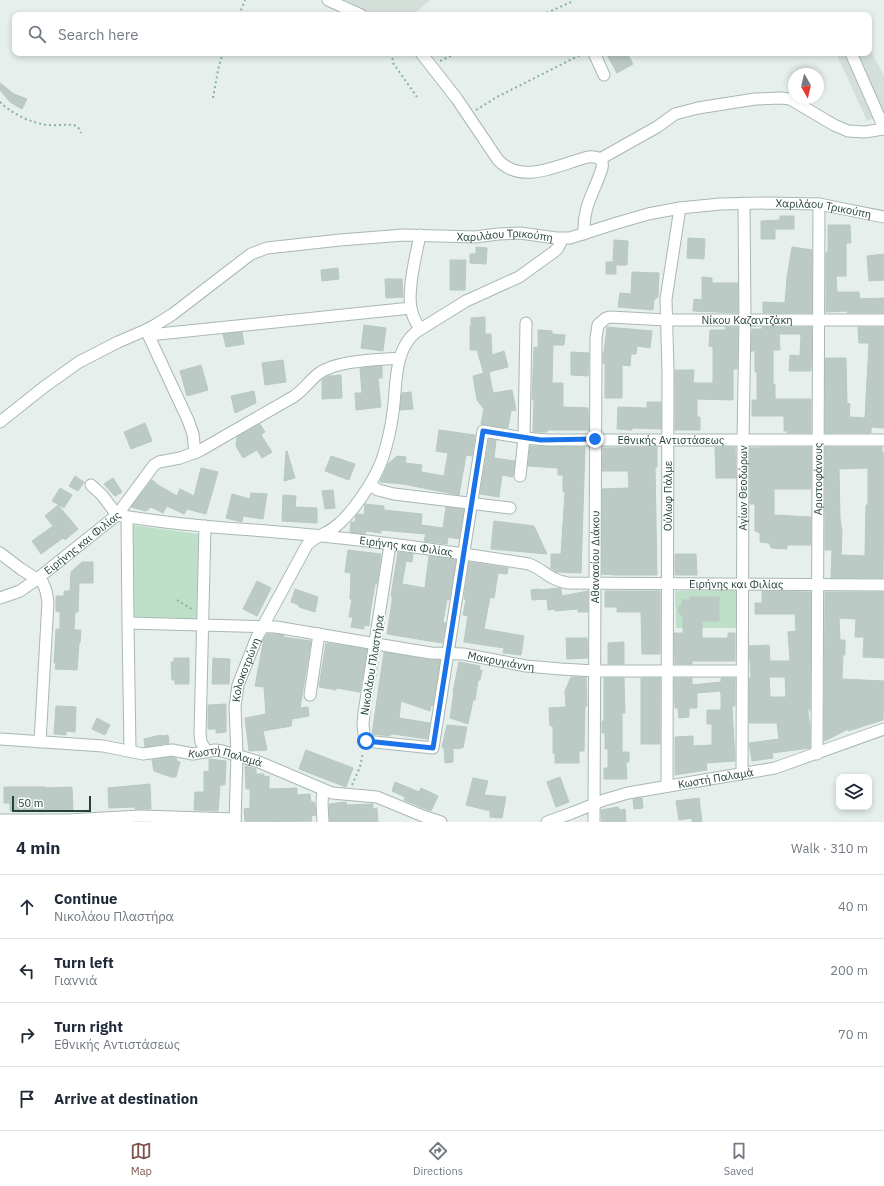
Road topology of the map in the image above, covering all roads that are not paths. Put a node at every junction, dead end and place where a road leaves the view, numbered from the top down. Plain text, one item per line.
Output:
1 (328, 0) edge
2 (354, 12) edge
3 (424, 56) edge
4 (595, 56) edge
5 (851, 56) edge
6 (604, 75) dead end
7 (884, 129) edge
8 (600, 159) junction
9 (744, 202) junction
10 (819, 204) junction
11 (680, 208) junction
12 (884, 217) edge
13 (584, 234) junction
14 (420, 235) junction
15 (562, 239) junction
16 (411, 308) junction
17 (610, 317) joint
18 (666, 320) junction
19 (745, 320) junction
20 (820, 320) junction
21 (884, 320) edge
22 (526, 323) dead end
23 (420, 329) junction
24 (147, 333) junction
25 (399, 358) junction
26 (0, 422) edge
27 (524, 438) junction
28 (595, 439) junction
29 (818, 439) junction
30 (668, 440) junction
31 (742, 440) junction
32 (884, 440) edge
33 (195, 453) junction
34 (520, 476) dead end
35 (91, 485) dead end
36 (370, 485) junction
37 (472, 503) junction
38 (510, 508) dead end
39 (122, 516) junction
40 (205, 526) junction
41 (319, 536) junction
42 (390, 544) junction
43 (0, 553) edge
44 (463, 554) junction
45 (37, 579) junction
46 (668, 583) junction
47 (742, 583) junction
48 (595, 584) junction
49 (817, 584) junction
50 (884, 585) edge
51 (0, 598) edge
52 (202, 622) junction
53 (128, 623) junction
54 (263, 626) junction
55 (319, 634) junction
56 (376, 644) junction
57 (449, 654) junction
58 (595, 671) junction
59 (742, 671) junction
60 (667, 672) junction
61 (310, 696) dead end
62 (884, 729) edge
63 (0, 740) edge
64 (40, 742) junction
65 (130, 751) junction
66 (207, 752) junction
67 (236, 754) junction
68 (817, 754) junction
69 (742, 774) junction
70 (667, 786) junction
71 (324, 790) junction
72 (594, 803) junction
73 (140, 819) edge
74 (0, 820) edge
75 (235, 820) edge
76 (51, 821) edge
77 (429, 821) edge
78 (323, 822) edge
79 (441, 822) edge
80 (547, 822) edge
81 (594, 822) edge

1 - 2 street
3 - 8 street
4 - 6 street
5 - 7 street
7 - 8 street
8 - 13 street
9 - 10 street, Χαριλάου Τρικούπη
9 - 11 street, Χαριλάου Τρικούπη
9 - 19 street, Αγίων Θεοδώρων
10 - 12 street, Χαριλάου Τρικούπη
10 - 20 street, Αριστοφάνους
11 - 13 street, Χαριλάου Τρικούπη
11 - 18 street, Ούλωφ Πάλμε
13 - 15 street, Χαριλάου Τρικούπη
14 - 15 street, Χαριλάου Τρικούπη
14 - 16 street
14 - 24 street, Χαριλάου Τρικούπη
15 - 23 street
16 - 23 street
16 - 24 street
17 - 18 street, Νίκου Καζαντζάκη
17 - 28 street, Αθανασίου Διάκου
18 - 19 street, Νίκου Καζαντζάκη
18 - 30 street, Ούλωφ Πάλμε
19 - 20 street, Νίκου Καζαντζάκη
19 - 31 street, Αγίων Θεοδώρων
20 - 21 street, Νίκου Καζαντζάκη
20 - 29 street, Αριστοφάνους
22 - 27 street
23 - 25 street
24 - 26 street
24 - 33 street
25 - 33 street
25 - 36 street, Κολοκοτρώνη
27 - 28 street, Εθνικής Αντιστάσεως
27 - 34 street
27 - 37 street, Εθνικής Αντιστάσεως
28 - 30 street, Εθνικής Αντιστάσεως
28 - 48 street, Αθανασίου Διάκου
29 - 31 street, Εθνικής Αντιστάσεως
29 - 32 street, Εθνικής Αντιστάσεως
29 - 49 street, Αριστοφάνους
30 - 31 street, Εθνικής Αντιστάσεως
30 - 46 street, Ούλωφ Πάλμε
31 - 47 street, Αγίων Θεοδώρων
33 - 39 street
35 - 39 street
36 - 37 street
36 - 41 street, Κολοκοτρώνη
37 - 38 street
37 - 44 street
39 - 40 street, Ειρήνης και Φιλίας
39 - 45 street, Ειρήνης και Φιλίας
39 - 53 street
40 - 41 street, Ειρήνης και Φιλίας
40 - 52 street
41 - 42 street, Ειρήνης και Φιλίας
41 - 54 street, Κολοκοτρώνη
42 - 44 street, Ειρήνης και Φιλίας
42 - 56 street, Νικολάου Πλαστήρα
43 - 45 street
44 - 48 street, Ειρήνης και Φιλίας
44 - 57 street
45 - 51 street, Ειρήνης και Φιλίας
45 - 64 street
46 - 47 street, Ειρήνης και Φιλίας
46 - 48 street, Ειρήνης και Φιλίας
46 - 60 street, Ούλωφ Πάλμε
47 - 49 street, Ειρήνης και Φιλίας
47 - 59 street, Αγίων Θεοδώρων
48 - 58 street, Αθανασίου Διάκου
49 - 50 street, Ειρήνης και Φιλίας
49 - 68 street, Αριστοφάνους
52 - 53 street, Μακρυγιάννη
52 - 54 street, Μακρυγιάννη
52 - 66 street
53 - 65 street
54 - 55 street, Μακρυγιάννη
54 - 67 street, Κολοκοτρώνη
55 - 56 street, Μακρυγιάννη
55 - 61 street
56 - 57 street, Μακρυγιάννη
56 - 57 street, Νικολάου Πλαστήρα
57 - 58 street, Μακρυγιάννη
58 - 60 street, Μακρυγιάννη
58 - 72 street, Αθανασίου Διάκου
59 - 60 street, Μακρυγιάννη
59 - 69 street, Αγίων Θεοδώρων
60 - 70 street, Ούλωφ Πάλμε
62 - 68 street, Κωστή Παλαμά
63 - 64 street, Κωστή Παλαμά
64 - 65 street, Κωστή Παλαμά
65 - 66 street, Κωστή Παλαμά
66 - 67 street, Κωστή Παλαμά
67 - 71 street, Κωστή Παλαμά
67 - 75 street, Κολοκοτρώνη
68 - 69 street, Κωστή Παλαμά
69 - 70 street, Κωστή Παλαμά
70 - 72 street, Κωστή Παλαμά
71 - 77 street, Κωστή Παλαμά
71 - 78 street
72 - 80 street, Κωστή Παλαμά
72 - 81 street, Αθανασίου Διάκου
73 - 75 street
73 - 76 street
74 - 76 street
77 - 79 street, Κωστή Παλαμά

